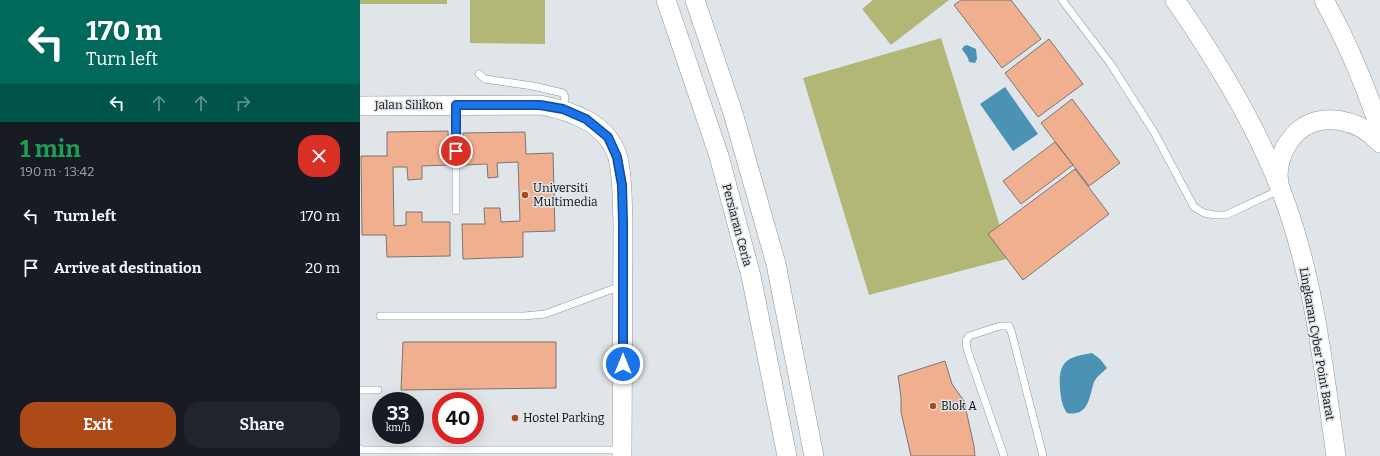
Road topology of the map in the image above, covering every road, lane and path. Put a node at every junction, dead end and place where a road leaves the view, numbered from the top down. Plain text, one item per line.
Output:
1 (666, 0) edge
2 (695, 0) edge
3 (1062, 0) edge
4 (1175, 0) edge
5 (1324, 0) edge
6 (479, 74) dead end
7 (456, 105) junction
8 (360, 106) edge
9 (563, 109) junction
10 (1380, 130) edge
11 (1380, 143) edge
12 (1284, 197) junction
13 (456, 211) dead end
14 (622, 285) junction
15 (380, 316) dead end
16 (360, 390) edge
17 (378, 390) dead end
18 (360, 449) edge
19 (622, 453) edge
20 (787, 456) edge
21 (814, 456) edge
22 (1004, 456) edge
23 (1043, 456) edge
24 (1336, 456) edge

1 - 20 street, Persiaran Ceria
2 - 21 street
3 - 12 lane
4 - 12 street, Lingkaran Cyber Point Barat
5 - 10 street
6 - 9 lane
7 - 8 street, Jalan Silikon
7 - 9 street, Jalan Silikon
7 - 13 lane
9 - 14 street, Jalan Silikon
11 - 12 street
12 - 24 street, Lingkaran Cyber Point Barat
14 - 15 lane
14 - 19 street, Jalan Silikon
16 - 17 lane
18 - 19 lane
22 - 23 lane

